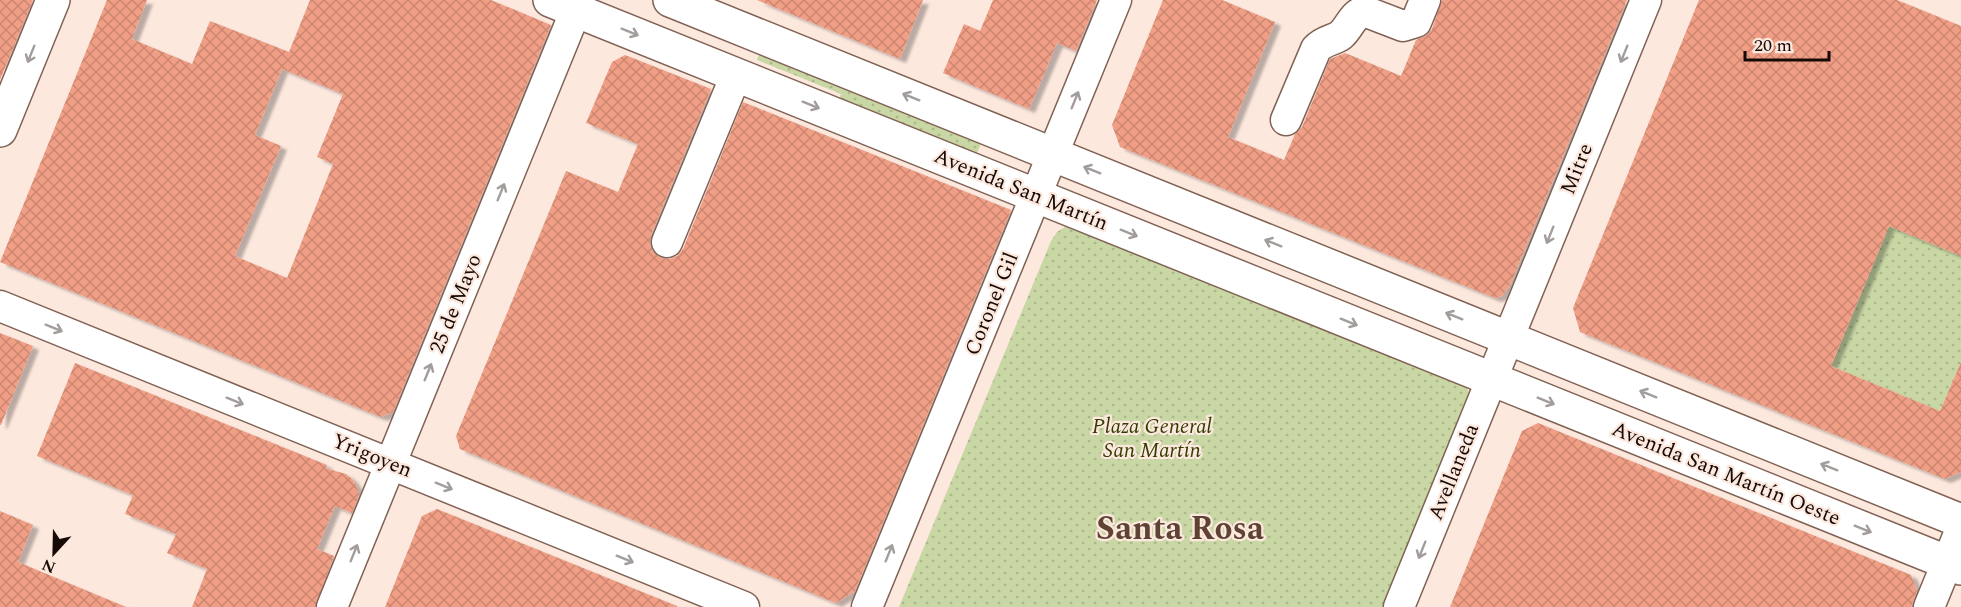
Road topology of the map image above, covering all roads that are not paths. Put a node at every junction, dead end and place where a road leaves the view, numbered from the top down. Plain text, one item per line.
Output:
1 (53, 0) edge
2 (670, 0) edge
3 (1116, 0) edge
4 (1425, 0) edge
5 (1646, 0) edge
6 (568, 3) edge
7 (736, 75) junction
8 (1286, 120) dead end
9 (0, 130) edge
10 (1053, 154) junction
11 (1036, 196) junction
12 (1232, 226) junction
13 (667, 242) dead end
14 (1329, 266) junction
15 (1215, 268) junction
16 (0, 306) edge
17 (1312, 307) junction
18 (1508, 338) junction
19 (1492, 379) junction
20 (390, 464) junction
21 (1961, 521) edge
22 (1961, 529) edge
23 (1954, 566) edge
24 (332, 607) edge
25 (744, 607) edge
26 (867, 607) edge
27 (1399, 607) edge
28 (1929, 607) edge

1 -> 9 main road
10 -> 2 main road
10 -> 3 street, Coronel Gil
4 - 8 street
5 -> 18 street, Mitre
6 -> 7 main road, Avenida San Martín
20 -> 6 street, 25 de Mayo
7 -> 11 main road, Avenida San Martín
7 - 13 street
10 - 11 street, Coronel Gil
12 -> 10 main road
11 -> 15 main road, Avenida San Martín
26 -> 11 street, Coronel Gil
14 -> 12 main road
12 - 15 main road
14 - 17 main road
18 -> 14 main road
15 - 17 main road, Avenida San Martín
16 -> 20 street, Yrigoyen
17 -> 19 main road, Avenida San Martín
18 - 19 street, Avellaneda
21 -> 18 main road
19 -> 23 main road, Avenida San Martín Oeste
19 -> 27 street, Avellaneda
24 -> 20 street, 25 de Mayo
20 -> 25 street, Yrigoyen
22 - 23 street
23 - 28 street

